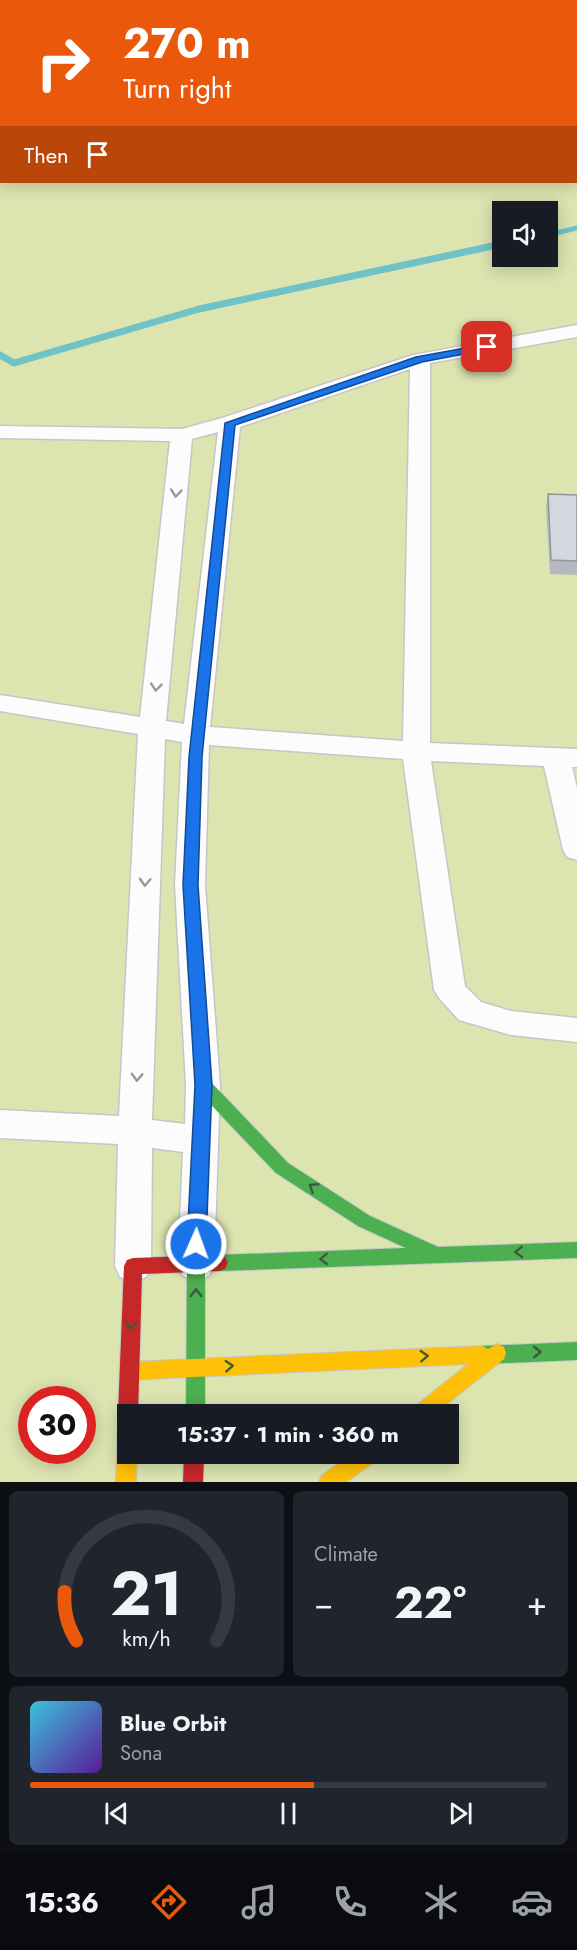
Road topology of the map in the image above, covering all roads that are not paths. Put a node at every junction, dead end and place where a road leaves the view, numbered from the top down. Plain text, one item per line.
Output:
1 (577, 331) edge
2 (420, 359) junction
3 (230, 423) junction
4 (0, 432) edge
5 (182, 435) junction
6 (0, 703) edge
7 (152, 730) junction
8 (196, 735) junction
9 (416, 751) junction
10 (567, 757) edge
11 (577, 850) edge
12 (577, 1030) edge
13 (203, 1085) junction
14 (0, 1124) edge
15 (135, 1131) junction
16 (201, 1141) junction
17 (577, 1250) edge
18 (438, 1254) junction
19 (196, 1265) junction
20 (133, 1266) junction
21 (577, 1351) edge
22 (497, 1353) junction
23 (195, 1367) junction
24 (129, 1371) junction
25 (128, 1404) edge
26 (195, 1404) edge
27 (433, 1404) edge
28 (127, 1464) edge
29 (194, 1464) edge
30 (355, 1464) edge
31 (126, 1482) edge
32 (193, 1482) edge
33 (329, 1482) edge

1 - 2 street
2 - 3 street
2 - 9 street
3 - 5 street
3 - 8 street
4 - 5 street
5 -> 7 street
6 - 7 street
7 - 8 street
7 -> 15 street
8 - 9 street
8 - 13 street
9 - 10 street
9 - 12 street
10 - 11 street
13 - 16 street
18 -> 13 main road
14 - 15 street
15 - 16 street
15 - 20 street
16 - 19 street
17 -> 18 main road
18 -> 19 main road
19 - 20 main road
23 -> 19 main road
20 -> 24 main road
22 -> 21 main road
23 -> 22 main road
22 - 27 main road
23 - 24 main road
23 - 26 main road
24 - 25 main road
28 - 31 main road
29 - 32 main road
30 - 33 main road

